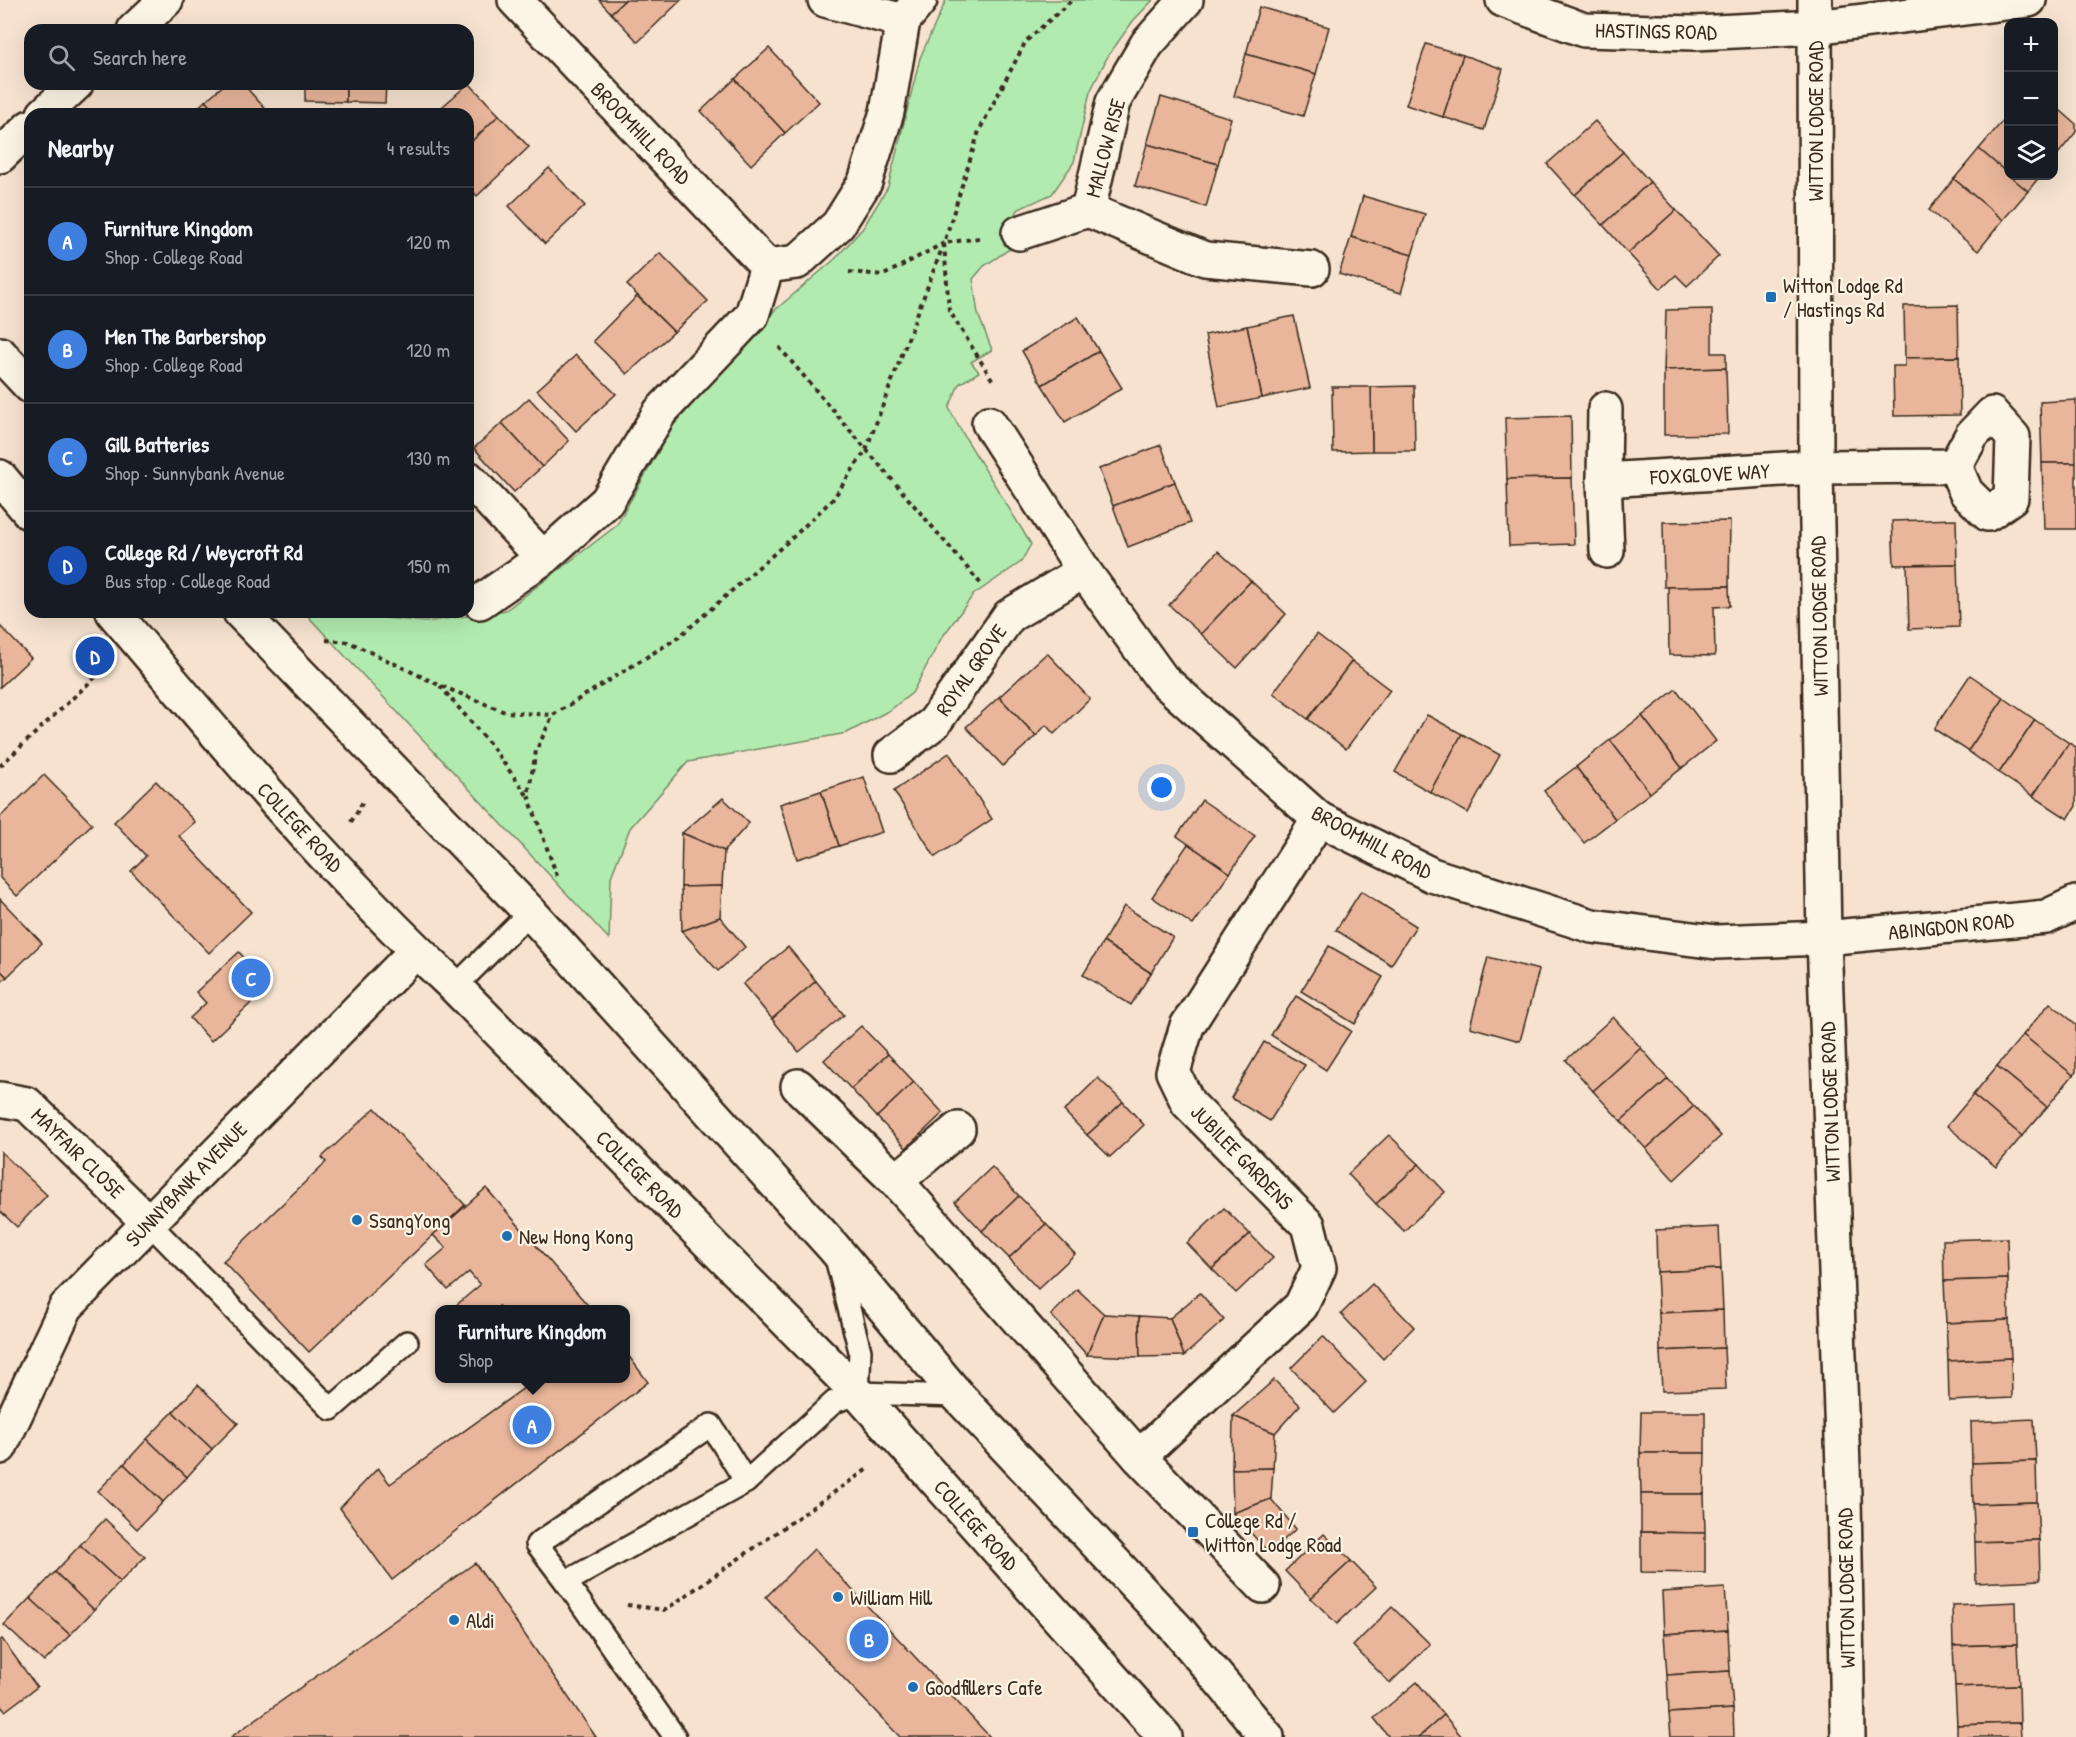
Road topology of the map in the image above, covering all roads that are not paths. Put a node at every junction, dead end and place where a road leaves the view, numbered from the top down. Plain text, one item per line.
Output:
1 (166, 0) edge
2 (515, 0) edge
3 (825, 0) edge
4 (1186, 0) edge
5 (1503, 0) edge
6 (2029, 0) edge
7 (911, 11) edge
8 (1815, 13) edge
9 (140, 24) edge
10 (70, 90) edge
11 (50, 108) edge
12 (24, 133) edge
13 (0, 156) edge
14 (1088, 210) junction
15 (1019, 233) road end
16 (767, 266) junction
17 (1312, 269) dead end
18 (0, 354) edge
19 (24, 380) edge
20 (1605, 409) dead end
21 (989, 423) road end
22 (1955, 466) dead end
23 (1816, 468) junction
24 (0, 477) edge
25 (1604, 480) junction
26 (474, 484) edge
27 (24, 506) edge
28 (1607, 551) dead end
29 (543, 558) junction
30 (1084, 571) junction
31 (480, 602) dead end
32 (118, 618) edge
33 (246, 618) edge
34 (891, 755) dead end
35 (1319, 819) junction
36 (2076, 903) edge
37 (530, 912) junction
38 (1824, 938) junction
39 (416, 951) junction
40 (455, 987) junction
41 (798, 1086) dead end
42 (0, 1099) edge
43 (958, 1129) dead end
44 (896, 1181) junction
45 (148, 1222) junction
46 (834, 1248) junction
47 (407, 1342) dead end
48 (858, 1392) junction
49 (958, 1396) junction
50 (0, 1447) edge
51 (1139, 1457) junction
52 (746, 1482) junction
53 (566, 1582) junction
54 (1263, 1586) dead end
55 (675, 1737) edge
56 (1165, 1737) edge
57 (1267, 1737) edge
58 (1848, 1737) edge

1 - 9 street
2 - 16 street, BROOMHILL ROAD
3 - 7 street
4 - 14 street, MALLOW RISE
5 - 8 street, HASTINGS ROAD
6 - 8 street, WITTON LODGE ROAD
7 - 16 street
8 - 23 street, WITTON LODGE ROAD
10 - 11 street
12 - 13 street
14 - 15 street, MALLOW RISE
14 - 17 street, MALLOW RISE
16 - 29 street
18 - 19 street
20 - 25 street
21 - 30 street, BROOMHILL ROAD
22 - 23 street
23 - 25 street, FOXGLOVE WAY
23 - 38 street, WITTON LODGE ROAD
24 - 27 street
25 - 28 street
26 - 29 street
29 - 31 street
30 - 34 street, ROYAL GROVE
30 - 35 street, BROOMHILL ROAD
32 - 39 street, COLLEGE ROAD
33 - 37 street
35 - 38 street, BROOMHILL ROAD
35 - 51 street, JUBILEE GARDENS
36 - 38 street, ABINGDON ROAD
37 - 40 lane
37 - 46 street
38 - 58 street, WITTON LODGE ROAD
39 - 40 street, COLLEGE ROAD
39 - 45 street, SUNNYBANK AVENUE
40 - 48 street, COLLEGE ROAD
41 - 44 street
42 - 45 street, MAYFAIR CLOSE
43 - 44 street
44 - 51 street
45 - 47 lane
45 - 50 street, SUNNYBANK AVENUE
46 - 48 lane
46 - 49 street
48 - 49 lane
48 - 52 lane
48 - 56 street, COLLEGE ROAD
49 - 57 street
51 - 54 street
52 - 53 lane
52 - 53 lane
53 - 55 lane

